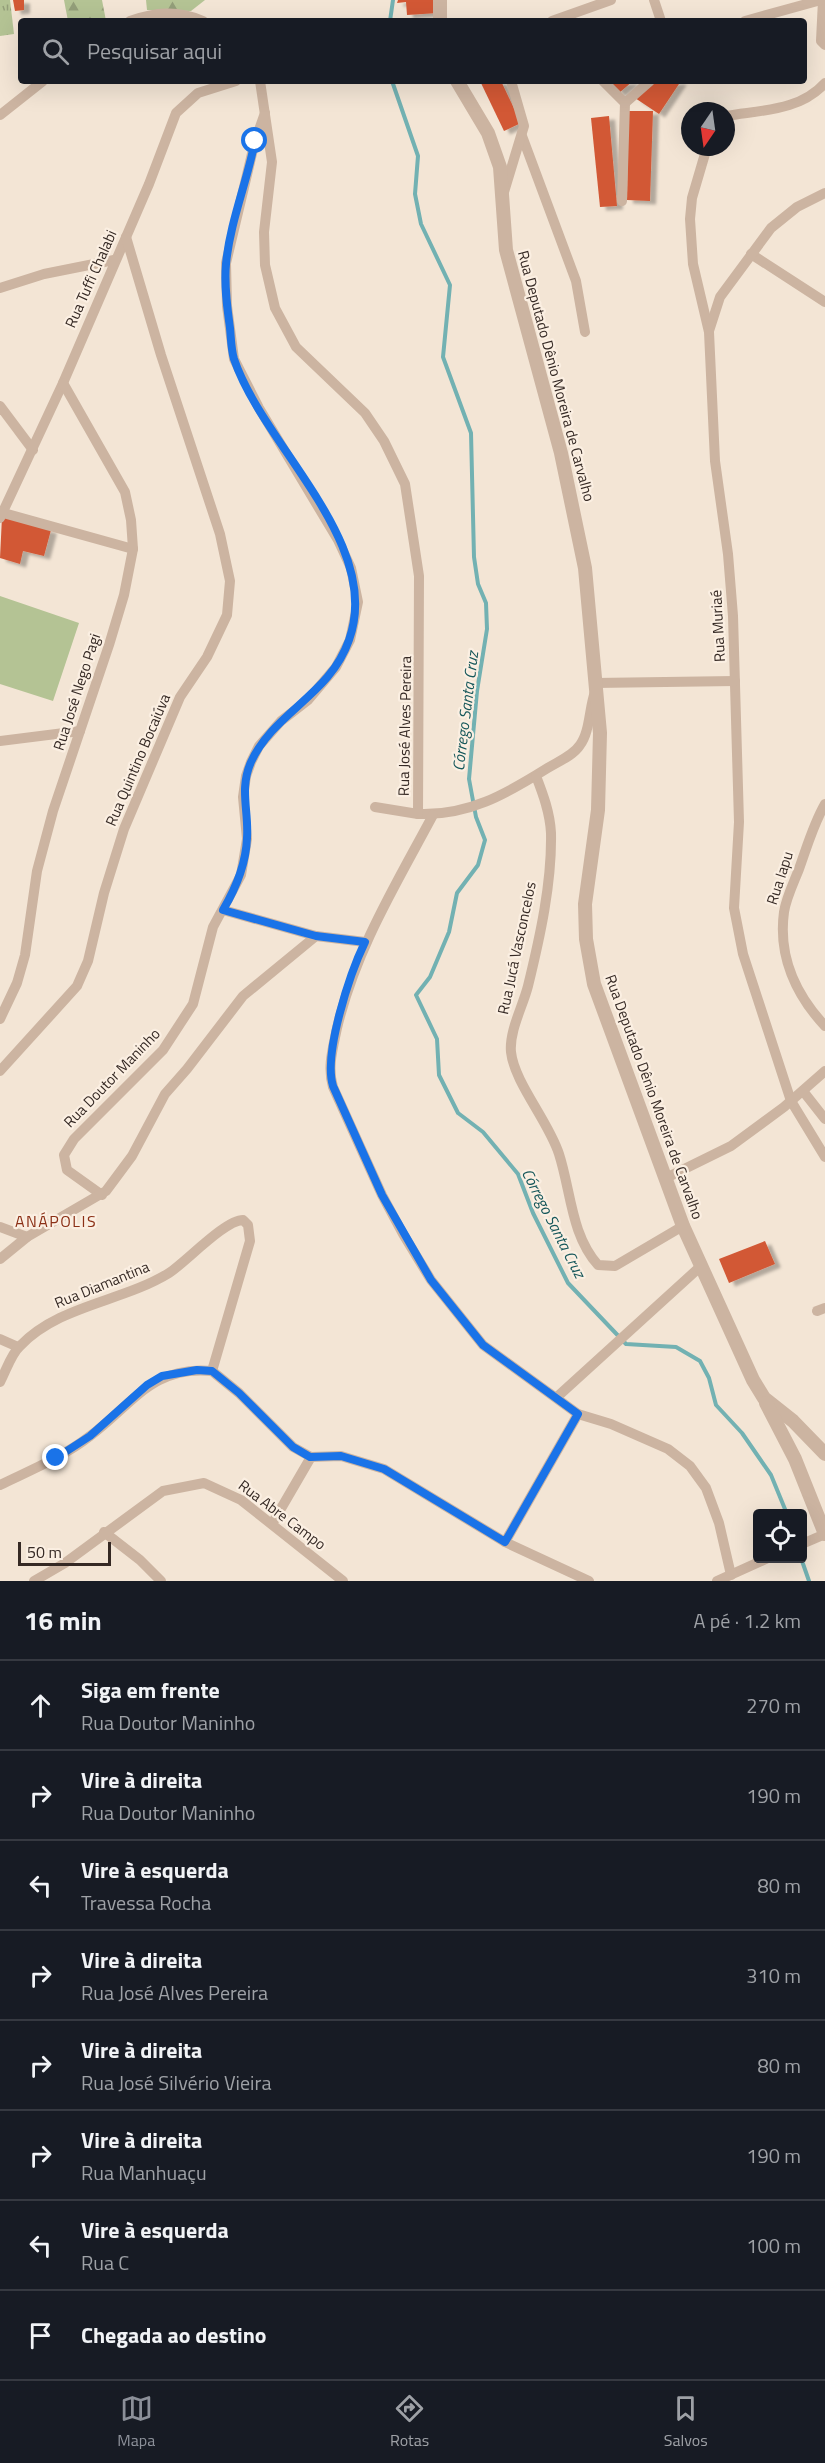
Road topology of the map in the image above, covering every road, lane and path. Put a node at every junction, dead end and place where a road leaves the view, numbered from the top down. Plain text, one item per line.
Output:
1 (440, 0) edge
2 (611, 0) edge
3 (654, 0) edge
4 (822, 0) edge
5 (141, 18) edge
6 (195, 18) edge
7 (440, 18) edge
8 (560, 18) edge
9 (661, 18) edge
10 (756, 18) edge
11 (825, 45) edge
12 (825, 83) edge
13 (39, 84) edge
14 (226, 84) edge
15 (260, 84) edge
16 (459, 84) edge
17 (512, 84) edge
18 (606, 84) edge
19 (647, 84) edge
20 (625, 104) junction
21 (265, 112) junction
22 (735, 114) edge
23 (0, 115) edge
24 (522, 136) junction
25 (704, 156) edge
26 (504, 192) junction
27 (825, 193) edge
28 (622, 201) dead end
29 (126, 237) junction
30 (751, 254) junction
31 (114, 260) junction
32 (0, 288) edge
33 (825, 302) edge
34 (585, 332) dead end
35 (709, 332) junction
36 (63, 383) junction
37 (0, 406) edge
38 (33, 450) junction
39 (1, 514) edge
40 (133, 549) junction
41 (735, 681) junction
42 (596, 686) junction
43 (80, 731) junction
44 (0, 741) edge
45 (536, 776) junction
46 (825, 804) edge
47 (375, 807) dead end
48 (418, 814) junction
49 (433, 815) junction
50 (223, 910) junction
51 (316, 936) junction
52 (365, 942) junction
53 (0, 1019) edge
54 (825, 1026) edge
55 (0, 1071) edge
56 (825, 1071) edge
57 (803, 1092) junction
58 (791, 1101) junction
59 (825, 1119) edge
60 (825, 1157) edge
61 (666, 1179) junction
62 (102, 1195) junction
63 (683, 1226) junction
64 (0, 1227) edge
65 (27, 1237) junction
66 (0, 1259) edge
67 (701, 1266) junction
68 (0, 1339) edge
69 (18, 1347) junction
70 (212, 1371) junction
71 (0, 1382) edge
72 (557, 1397) junction
73 (764, 1398) junction
74 (578, 1414) junction
75 (825, 1454) edge
76 (310, 1457) junction
77 (0, 1485) edge
78 (272, 1524) junction
79 (104, 1532) junction
80 (825, 1534) edge
81 (505, 1542) junction
82 (807, 1542) edge
83 (757, 1563) edge
84 (731, 1575) junction
85 (41, 1580) edge
86 (161, 1581) edge
87 (343, 1581) edge
88 (589, 1581) edge
89 (717, 1581) edge

1 - 7 street
2 - 8 street
3 - 9 street
4 - 10 street
4 - 11 street
5 - 6 street
12 - 22 street
13 - 23 street
14 - 29 street, Rua Tuffi Chalabi
15 - 21 street, Rua Doutor Maninho
16 - 26 street, Rua Deputado Dênio Moreira de Carvalho
17 - 24 street
18 - 20 street
19 - 20 street
20 - 28 street
21 - 48 street, Rua José Alves Pereira
21 - 50 street, Rua Doutor Maninho
24 - 26 street
24 - 34 street
25 - 35 street, Rua Muriaé
26 - 42 street, Rua Deputado Dênio Moreira de Carvalho
27 - 30 street
29 - 31 street, Rua Tuffi Chalabi
29 - 55 street, Rua Quintino Bocaiúva
30 - 33 street
30 - 35 street
31 - 32 street
31 - 36 street, Rua Tuffi Chalabi
35 - 41 street, Rua Muriaé
36 - 38 street, Rua Tuffi Chalabi
36 - 40 street, Rua José Nego Pagi
37 - 38 street
38 - 39 street, Rua Tuffi Chalabi
39 - 40 street
40 - 43 street, Rua José Nego Pagi
41 - 42 street
41 - 58 street, Rua Muriaé
42 - 45 street, Rua José Alves Pereira
42 - 61 street, Rua Deputado Dênio Moreira de Carvalho
43 - 44 street
43 - 53 street, Rua José Nego Pagi
45 - 49 street, Rua José Alves Pereira
45 - 63 street, Rua Jucá Vasconcelos
46 - 54 street, Rua Iapu
47 - 48 street
48 - 49 street, Rua José Alves Pereira
49 - 52 street
50 - 51 street
50 - 62 street, Rua Doutor Maninho
51 - 52 street
51 - 62 street
52 - 72 street
56 - 57 street
57 - 58 street
57 - 59 street
58 - 60 street, Rua Muriaé
58 - 61 street
61 - 63 street, Rua Deputado Dênio Moreira de Carvalho
62 - 65 street
63 - 67 street, Rua Deputado Dênio Moreira de Carvalho
64 - 65 street
65 - 66 street
67 - 72 street
67 - 73 street, Rua Deputado Dênio Moreira de Carvalho
68 - 69 street
69 - 70 street, Rua Diamantina
69 - 71 street, Rua Diamantina
70 - 76 street
70 - 77 street
72 - 74 street
73 - 75 street, Rua Deputado Dênio Moreira de Carvalho
73 - 80 street
74 - 81 street
74 - 84 street
76 - 78 street
76 - 81 street
78 - 79 street, Rua Abre Campo
78 - 87 street, Rua Abre Campo
79 - 85 street, Rua Abre Campo
79 - 86 street
80 - 82 street
81 - 88 street
83 - 84 street
84 - 89 street

